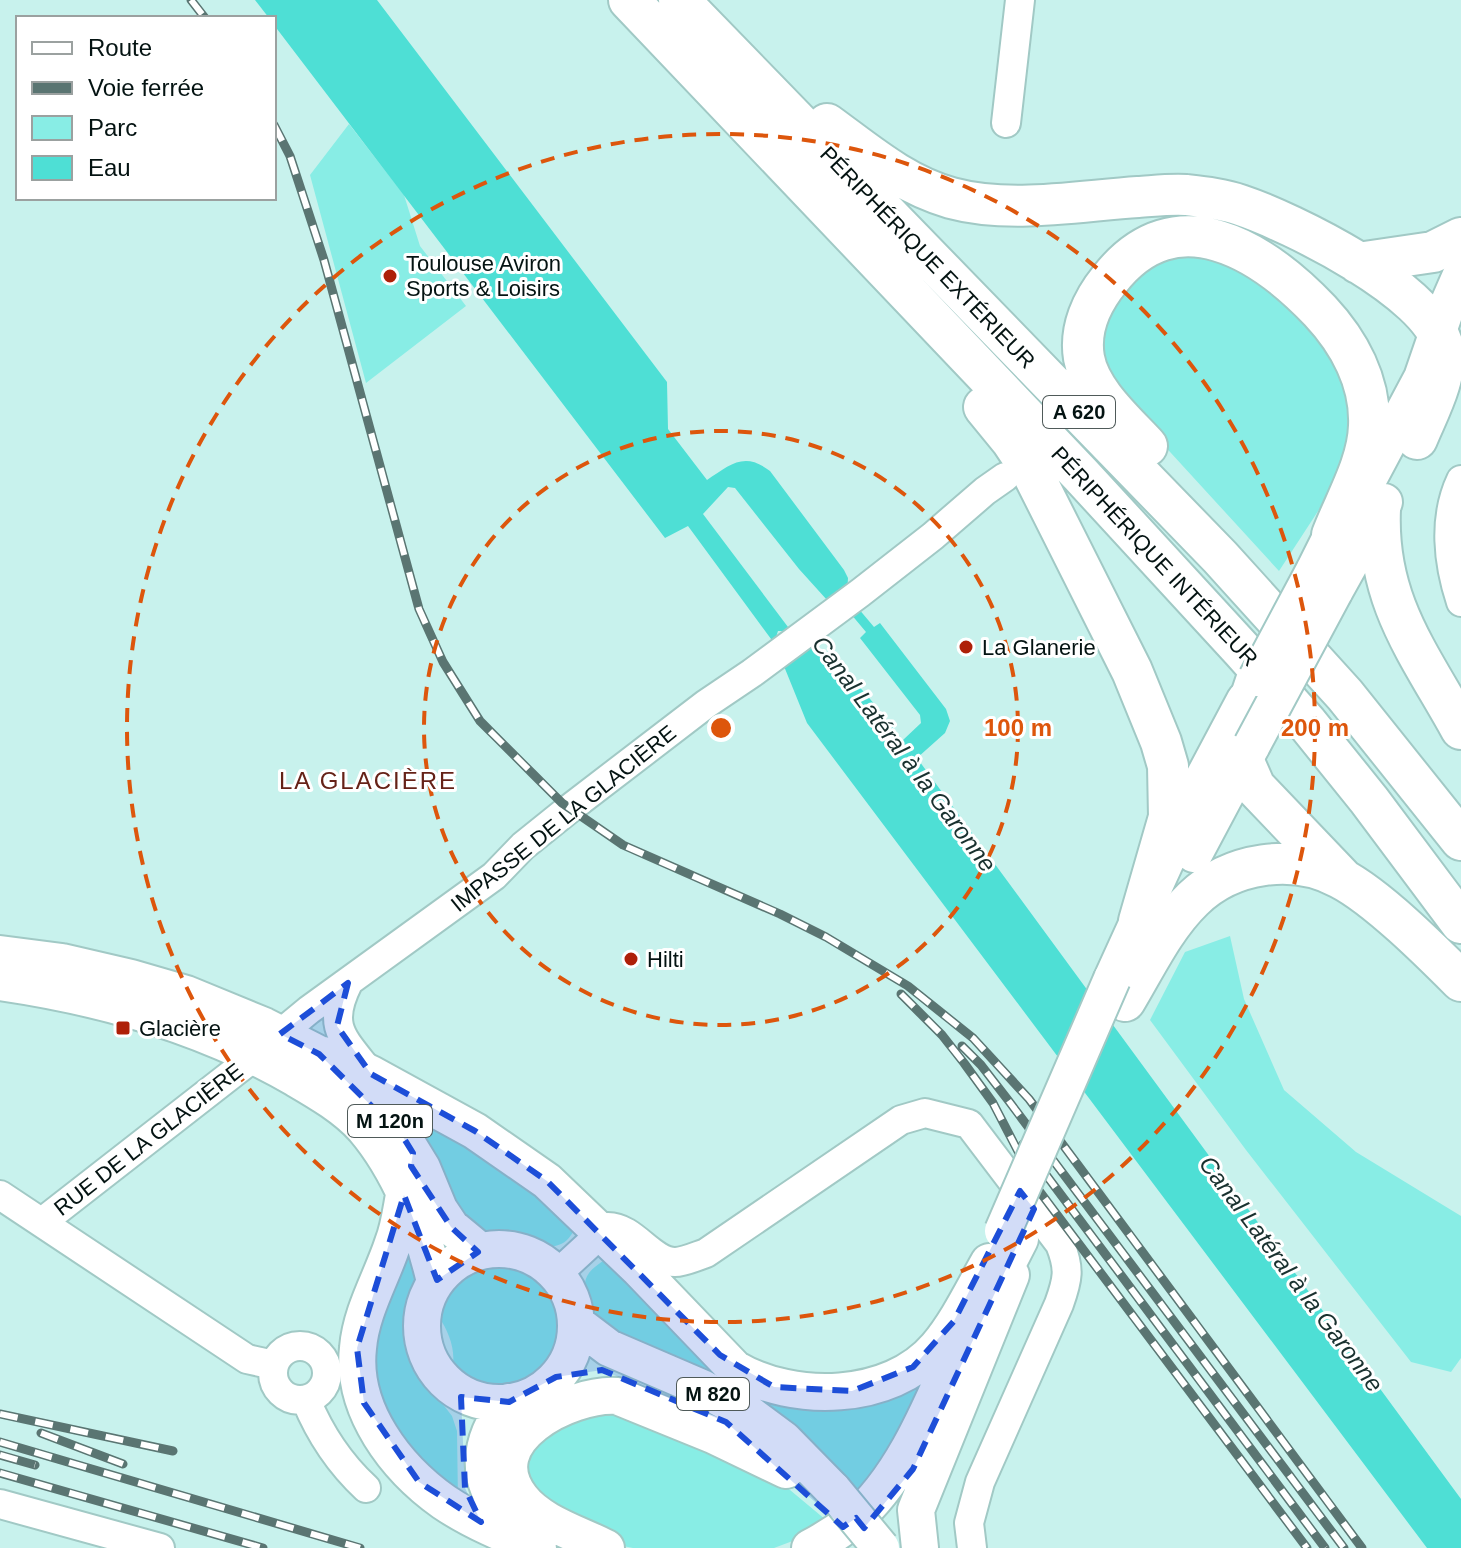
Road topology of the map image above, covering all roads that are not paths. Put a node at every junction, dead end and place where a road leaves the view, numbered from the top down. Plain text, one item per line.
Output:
1 (629, 0) edge
2 (679, 0) edge
3 (1020, 0) edge
4 (729, 52) junction
5 (1006, 123) dead end
6 (1461, 238) edge
7 (1358, 263) junction
8 (1461, 275) edge
9 (915, 300) junction
10 (1438, 330) junction
11 (1461, 366) edge
12 (1417, 439) junction
13 (1005, 477) dead end
14 (1461, 480) edge
15 (1380, 509) junction
16 (1332, 535) junction
17 (1220, 557) junction
18 (1324, 582) junction
19 (1461, 602) edge
20 (1257, 678) joint
21 (1461, 729) edge
22 (1241, 741) junction
23 (1461, 840) edge
24 (1342, 878) junction
25 (1139, 921) junction
26 (1461, 923) edge
27 (0, 954) edge
28 (1461, 981) edge
29 (0, 982) edge
30 (348, 983) junction
31 (1119, 990) junction
32 (268, 1045) junction
33 (319, 1054) junction
34 (371, 1074) junction
35 (0, 1195) edge
36 (404, 1195) junction
37 (42, 1222) junction
38 (603, 1232) junction
39 (1004, 1244) junction
40 (480, 1251) junction
41 (557, 1274) junction
42 (435, 1282) junction
43 (576, 1323) junction
44 (274, 1365) junction
45 (556, 1377) junction
46 (461, 1393) junction
47 (306, 1400) junction
48 (509, 1402) junction
49 (786, 1470) junction
50 (366, 1488) dead end
51 (827, 1496) junction
52 (0, 1504) edge
53 (481, 1522) junction
54 (160, 1548) edge
55 (538, 1548) edge
56 (574, 1548) edge
57 (606, 1548) edge
58 (810, 1548) edge
59 (841, 1548) edge
60 (861, 1548) edge
61 (881, 1548) edge
62 (920, 1548) edge
63 (972, 1548) edge

1 - 9 highway, PÉRIPHÉRIQUE INTÉRIEUR / A 620
2 - 4 highway, PÉRIPHÉRIQUE EXTÉRIEUR / A 620
3 - 5 street
4 - 7 highway
4 - 17 highway, PÉRIPHÉRIQUE EXTÉRIEUR / A 620
6 - 7 highway
7 - 10 highway
8 - 10 main road
9 - 25 highway
9 - 26 highway, PÉRIPHÉRIQUE INTÉRIEUR / A 620
10 - 12 highway
10 - 16 main road
11 - 12 main road
12 - 15 main road
13 - 30 street, IMPASSE DE LA GLACIÈRE
14 - 19 street
15 - 18 main road
15 - 21 highway
16 - 17 highway
16 - 18 main road
17 - 23 highway, PÉRIPHÉRIQUE EXTÉRIEUR / A 620
18 - 20 main road, bridge
18 - 22 main road, bridge
20 - 22 highway
22 - 24 highway
22 - 25 main road
22 - 31 main road
24 - 28 highway
24 - 31 highway
25 - 31 main road
27 - 32 main road, M 120n
29 - 32 main road, M 120n
30 - 32 street, IMPASSE DE LA GLACIÈRE
30 - 34 street
31 - 39 main road
32 - 33 main road, M 120n
32 - 36 main road, M 120n
32 - 37 street, RUE DE LA GLACIÈRE
33 - 34 main road
33 - 40 main road, M 120n
34 - 38 main road
35 - 37 street
36 - 42 main road, M 120n
36 - 53 main road
37 - 44 street
38 - 39 main road
38 - 41 street
38 - 63 street
39 - 58 main road
39 - 59 main road
39 - 62 main road
40 - 41 main road
40 - 42 main road
41 - 43 main road
42 - 46 main road
43 - 45 main road
43 - 51 main road, M 820
44 - 47 street
44 - 47 street
45 - 48 main road
45 - 49 main road, M 820
46 - 48 main road
46 - 53 main road
47 - 50 street
48 - 56 main road
49 - 51 main road, M 820
49 - 57 main road
51 - 60 main road, M 820
51 - 61 main road, M 820, bridge
52 - 54 street
53 - 55 main road

